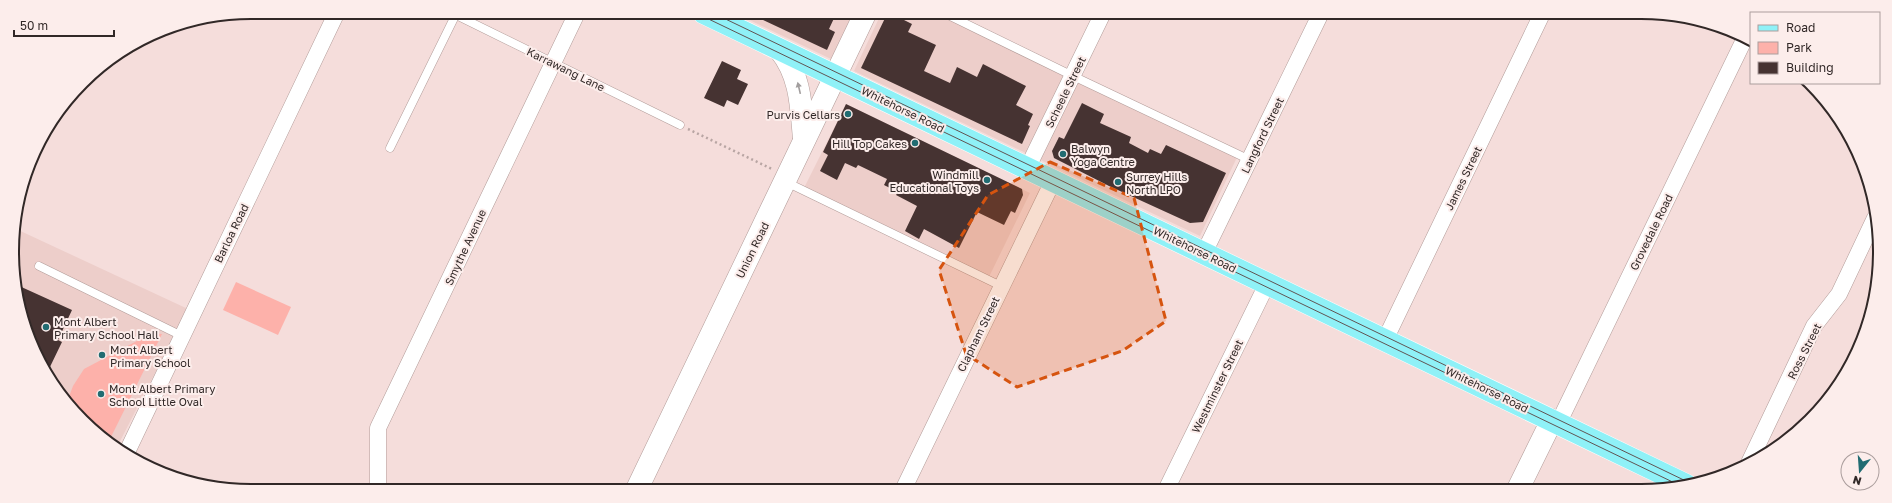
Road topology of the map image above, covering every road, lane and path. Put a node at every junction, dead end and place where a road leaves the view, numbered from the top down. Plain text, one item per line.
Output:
1 (335, 19) edge
2 (452, 19) edge
3 (464, 19) edge
4 (574, 19) edge
5 (716, 19) edge
6 (863, 19) edge
7 (956, 19) edge
8 (1100, 19) edge
9 (1318, 19) edge
10 (1540, 19) edge
11 (1743, 43) edge
12 (780, 50) junction
13 (553, 62) junction
14 (835, 76) junction
15 (1072, 76) junction
16 (680, 125) joint
17 (804, 140) junction
18 (390, 148) dead end
19 (1250, 160) junction
20 (1027, 169) junction
21 (786, 179) junction
22 (1053, 181) junction
23 (1872, 225) edge
24 (1204, 253) junction
25 (39, 266) dead end
26 (1267, 284) junction
27 (1001, 286) junction
28 (182, 336) junction
29 (1385, 340) junction
30 (1555, 422) junction
31 (128, 449) edge
32 (1753, 455) edge
33 (1678, 481) edge
34 (378, 484) edge
35 (639, 484) edge
36 (906, 484) edge
37 (1169, 484) edge
38 (1521, 484) edge

1 - 28 street, Barloa Road
2 - 18 lane
3 - 13 lane, Karrawang Lane
4 - 13 street, Smythe Avenue
5 - 12 main road, Whitehorse Road
6 - 14 main road, Union Road
7 - 15 lane
8 - 15 street, Scheele Street
9 - 19 street, Langford Street
10 - 29 street, James Street
11 - 30 street, Grovedale Road
12 - 14 main road, Whitehorse Road
17 -> 12 main road
13 - 16 lane, Karrawang Lane
13 - 34 street, Smythe Avenue
14 - 17 main road, Union Road
14 - 20 main road, Whitehorse Road
15 - 19 lane
15 - 20 street, Scheele Street
16 - 21 path
17 - 21 main road, Union Road
19 - 24 street, Langford Street
20 - 22 main road, Whitehorse Road
21 - 27 lane
21 - 35 main road, Union Road
22 - 24 main road, Whitehorse Road
22 - 27 street, Clapham Street
23 - 32 street, Ross Street
24 - 26 main road, Whitehorse Road
25 - 28 lane
26 - 29 main road, Whitehorse Road
26 - 37 street, Westminster Street
27 - 36 street, Clapham Street
28 - 31 street, Barloa Road
29 - 30 main road, Whitehorse Road
30 - 33 main road, Whitehorse Road
30 - 38 main road

